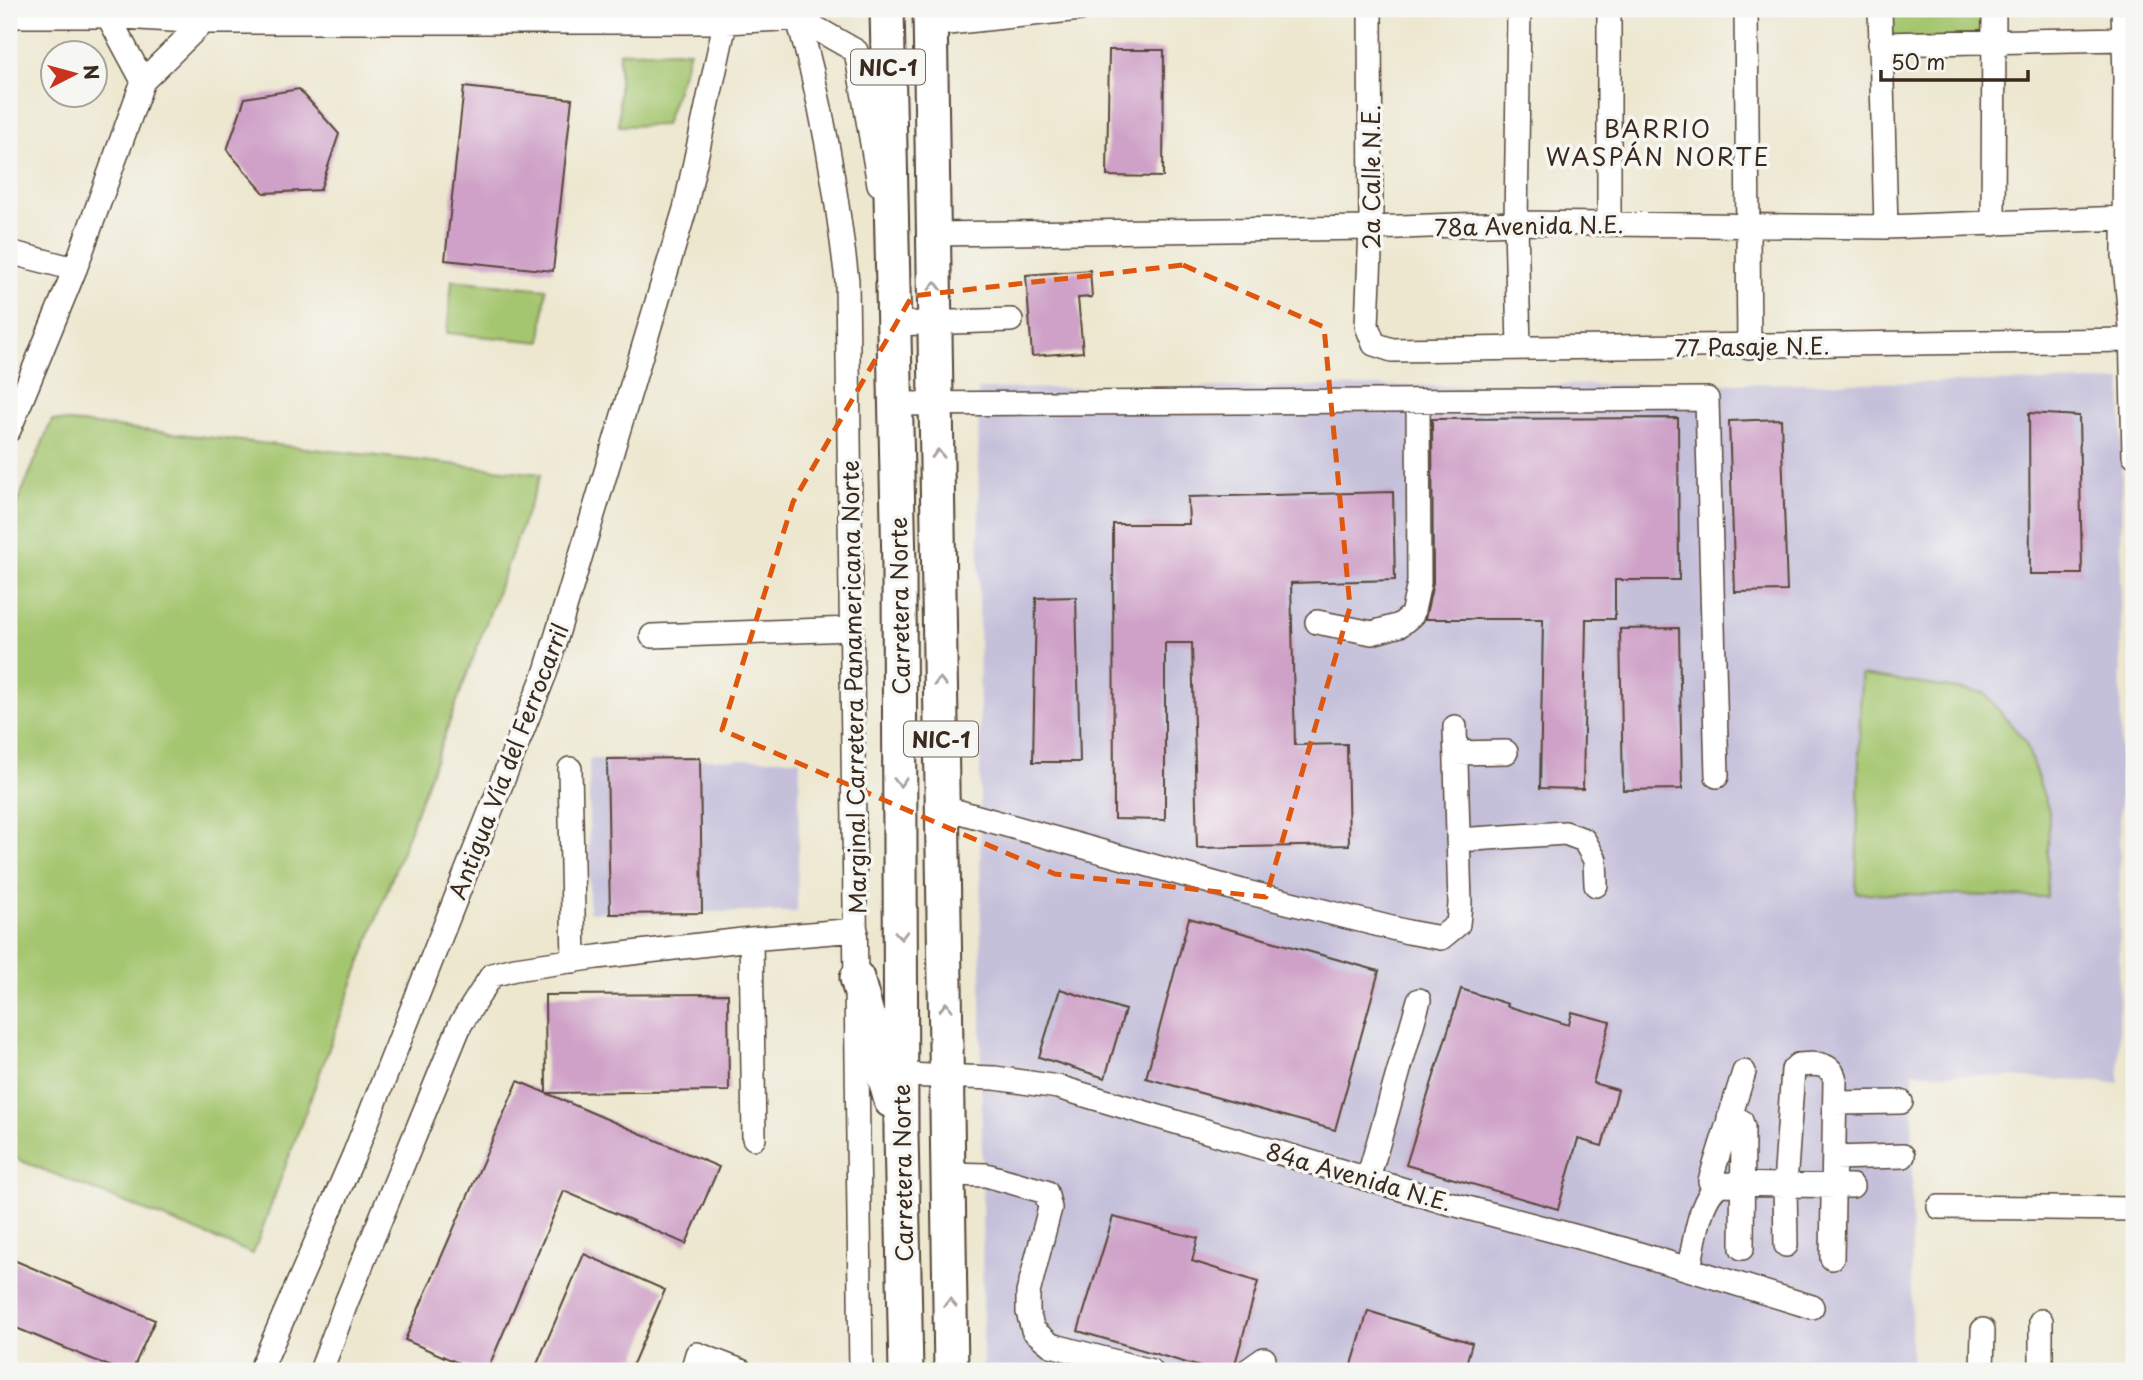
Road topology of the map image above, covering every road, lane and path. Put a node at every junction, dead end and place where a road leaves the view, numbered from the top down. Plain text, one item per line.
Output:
1 (887, 9) edge
2 (1080, 9) edge
3 (1370, 9) edge
4 (1519, 9) edge
5 (1609, 9) edge
6 (1746, 9) edge
7 (1880, 9) edge
8 (1994, 9) edge
9 (2123, 9) edge
10 (796, 13) edge
11 (727, 15) edge
12 (9, 16) edge
13 (108, 16) junction
14 (930, 17) edge
15 (203, 22) junction
16 (2124, 39) junction
17 (1994, 42) junction
18 (1880, 44) junction
19 (143, 81) junction
20 (2129, 144) edge
21 (2125, 218) junction
22 (1516, 223) junction
23 (1609, 223) junction
24 (1993, 224) junction
25 (1747, 225) junction
26 (1886, 227) junction
27 (1371, 228) junction
28 (934, 234) junction
29 (9, 252) edge
30 (2129, 255) edge
31 (893, 266) junction
32 (75, 270) junction
33 (1010, 320) dead end
34 (936, 323) junction
35 (894, 324) junction
36 (2133, 341) edge
37 (1374, 344) joint
38 (1749, 346) junction
39 (1519, 348) junction
40 (1418, 401) junction
41 (937, 403) junction
42 (895, 404) junction
43 (9, 430) edge
44 (2134, 455) edge
45 (1317, 622) dead end
46 (852, 629) junction
47 (652, 636) dead end
48 (1455, 727) dead end
49 (1506, 752) dead end
50 (1456, 753) junction
51 (570, 769) dead end
52 (1717, 776) dead end
53 (942, 807) junction
54 (1458, 840) junction
55 (1596, 885) dead end
56 (856, 930) junction
57 (751, 939) junction
58 (574, 961) junction
59 (857, 978) junction
60 (1419, 1000) dead end
61 (1744, 1072) dead end
62 (901, 1074) junction
63 (947, 1075) junction
64 (1835, 1102) junction
65 (1901, 1102) dead end
66 (1729, 1118) junction
67 (901, 1133) junction
68 (754, 1138) dead end
69 (1903, 1156) dead end
70 (1834, 1158) junction
71 (949, 1174) junction
72 (1368, 1179) junction
73 (1741, 1185) junction
74 (1785, 1185) junction
75 (1843, 1186) junction
76 (1713, 1189) junction
77 (1939, 1208) dead end
78 (2134, 1209) edge
79 (1786, 1245) dead end
80 (1742, 1248) dead end
81 (1832, 1258) dead end
82 (1689, 1269) junction
83 (1812, 1307) dead end
84 (2041, 1321) dead end
85 (1983, 1330) dead end
86 (260, 1371) edge
87 (321, 1371) edge
88 (692, 1371) edge
89 (741, 1371) edge
90 (860, 1371) edge
91 (906, 1371) edge
92 (951, 1371) edge
93 (1151, 1371) edge
94 (1982, 1371) edge
95 (2042, 1371) edge

1 - 31 highway, Carretera Norte / NIC-1
2 - 14 street
3 - 27 street, 2a Calle N.E.
4 - 22 street
5 - 23 street
6 - 25 street
7 - 18 street
8 - 17 street
9 - 16 street
10 - 11 street
10 - 31 street
10 - 46 street, Marginal Carretera Panamericana Norte
11 - 15 street
11 - 86 street, Antigua Vía del Ferrocarril
12 - 13 street
13 - 15 street
13 - 19 street
14 - 28 highway, Carretera Norte / NIC-1
15 - 19 street
16 - 17 street
16 - 20 street
17 - 18 street
17 - 24 street
18 - 26 street
19 - 32 street
20 - 21 street
21 - 24 street, 78a Avenida N.E.
21 - 30 street
22 - 23 street, 78a Avenida N.E.
22 - 27 street, 78a Avenida N.E.
22 - 39 street
23 - 25 street, 78a Avenida N.E.
24 - 26 street, 78a Avenida N.E.
25 - 26 street, 78a Avenida N.E.
25 - 38 street
27 - 28 street, 78a Avenida N.E.
27 - 37 street, 2a Calle N.E.
34 -> 28 highway, Carretera Norte / NIC-1
29 - 32 street
30 - 36 street
31 - 35 highway, Carretera Norte / NIC-1
32 - 43 street
33 - 34 street
34 - 35 street
34 - 41 highway, Carretera Norte / NIC-1
35 - 42 highway, Carretera Norte / NIC-1
36 - 38 street, 77 Pasaje N.E.
36 - 44 street
37 - 39 street, 77 Pasaje N.E.
38 - 39 street, 77 Pasaje N.E.
40 - 41 street
40 - 45 street
40 - 52 street
41 - 42 street
53 -> 41 highway, Carretera Norte / NIC-1
42 -> 62 highway, Carretera Norte / NIC-1
46 - 47 street
46 - 56 street, Marginal Carretera Panamericana Norte
48 - 50 street
49 - 50 street
50 - 54 street
51 - 58 street
53 - 54 street
63 -> 53 highway, Carretera Norte / NIC-1
54 - 55 street
56 - 57 street
56 - 59 street, Marginal Carretera Panamericana Norte
57 - 58 street
57 - 68 street
58 - 87 street
59 - 67 highway
59 - 90 street, Marginal Carretera Panamericana Norte
60 - 72 street
61 - 66 street
62 - 63 street, 84a Avenida N.E.
62 - 67 highway, Carretera Norte / NIC-1
63 - 71 highway, Carretera Norte / NIC-1
63 - 72 street, 84a Avenida N.E.
64 - 65 street
64 - 70 street
64 - 74 street
66 - 73 street
66 - 76 street
67 - 91 highway, Carretera Norte / NIC-1
69 - 70 street
70 - 75 street
92 -> 71 highway, Carretera Norte / NIC-1
71 - 93 street
72 - 82 street, 84a Avenida N.E.
73 - 74 street
73 - 76 street
73 - 80 street
74 - 75 street
74 - 79 street
75 - 81 street
76 - 82 street
77 - 78 street
82 - 83 street, 84a Avenida N.E.
84 - 95 street
85 - 94 street
88 - 89 street

